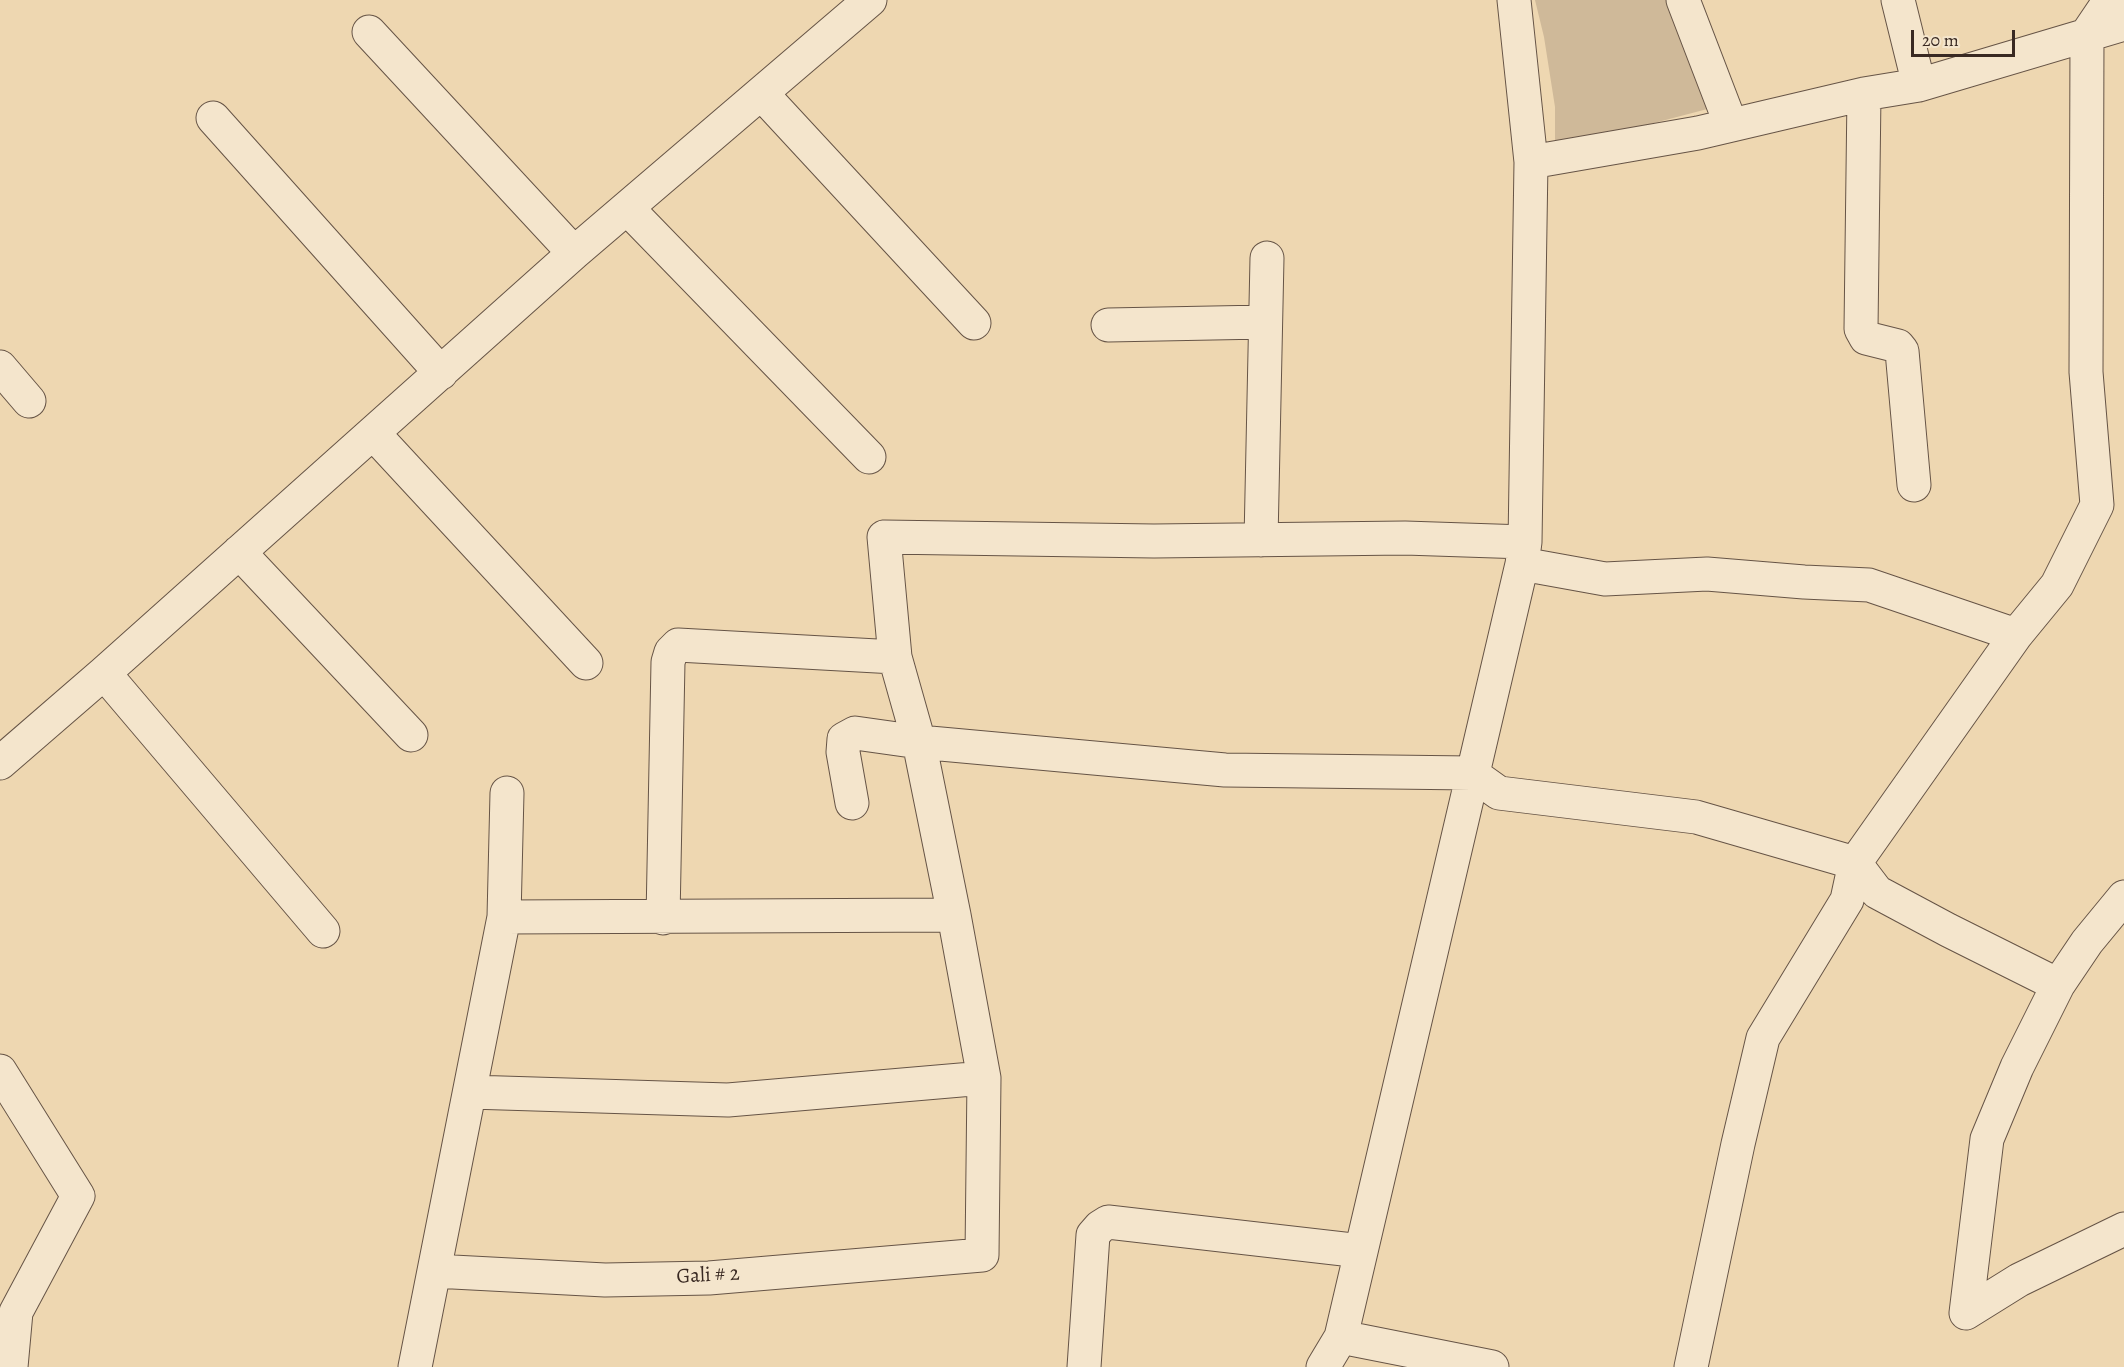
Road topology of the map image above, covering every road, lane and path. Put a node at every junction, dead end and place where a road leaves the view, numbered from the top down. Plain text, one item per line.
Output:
1 (870, 0) edge
2 (1514, 0) edge
3 (1683, 0) edge
4 (1898, 0) edge
5 (2110, 0) edge
6 (2124, 24) edge
7 (369, 32) dead end
8 (2087, 34) junction
9 (1919, 85) junction
10 (762, 94) junction
11 (1864, 94) junction
12 (213, 118) dead end
13 (1731, 125) junction
14 (1531, 162) junction
15 (628, 208) junction
16 (574, 253) junction
17 (1267, 258) dead end
18 (1265, 322) junction
19 (974, 323) dead end
20 (1108, 325) dead end
21 (0, 367) edge
22 (441, 373) junction
23 (29, 401) dead end
24 (373, 433) junction
25 (869, 457) dead end
26 (1914, 485) dead end
27 (1261, 540) junction
28 (239, 552) junction
29 (1523, 553) junction
30 (2016, 634) junction
31 (895, 657) junction
32 (586, 663) dead end
33 (104, 673) junction
34 (411, 735) dead end
35 (919, 742) junction
36 (0, 763) edge
37 (1472, 773) junction
38 (507, 793) dead end
39 (852, 802) dead end
40 (1855, 863) junction
41 (2124, 897) edge
42 (954, 915) junction
43 (504, 917) junction
44 (663, 918) junction
45 (323, 931) dead end
46 (2058, 985) junction
47 (0, 1071) edge
48 (984, 1078) junction
49 (470, 1092) junction
50 (2124, 1229) edge
51 (1360, 1251) junction
52 (434, 1271) junction
53 (1341, 1337) junction
54 (11, 1367) edge
55 (415, 1367) edge
56 (1084, 1367) edge
57 (1323, 1367) edge
58 (1492, 1367) edge
59 (1691, 1367) edge

1 - 10 street
2 - 14 street
3 - 13 street
4 - 9 street
5 - 8 street
6 - 8 street
7 - 16 street
8 - 9 street
8 - 30 street
9 - 11 street
10 - 15 street
10 - 19 street
11 - 13 street
11 - 26 street
12 - 22 street
13 - 14 street
14 - 29 street
15 - 16 street
15 - 25 street
16 - 22 street
17 - 18 street
18 - 20 street
18 - 27 street
21 - 23 street
22 - 24 street
24 - 28 street
24 - 32 street
27 - 29 street
27 - 31 street
28 - 33 street
28 - 34 street
29 - 30 street
29 - 37 street
30 - 40 street
31 - 35 street
31 - 44 street
33 - 36 street
33 - 45 street
35 - 37 street
35 - 39 street
35 - 42 street
37 - 40 street
37 - 51 street
38 - 43 street
40 - 46 street
40 - 59 street
41 - 46 street
42 - 44 street
42 - 48 street
43 - 44 street
43 - 49 street
46 - 50 street
47 - 54 street
48 - 49 street
48 - 52 street, Gali # 2
49 - 52 street
51 - 53 street
51 - 56 street
52 - 55 street
53 - 57 street
53 - 58 street

